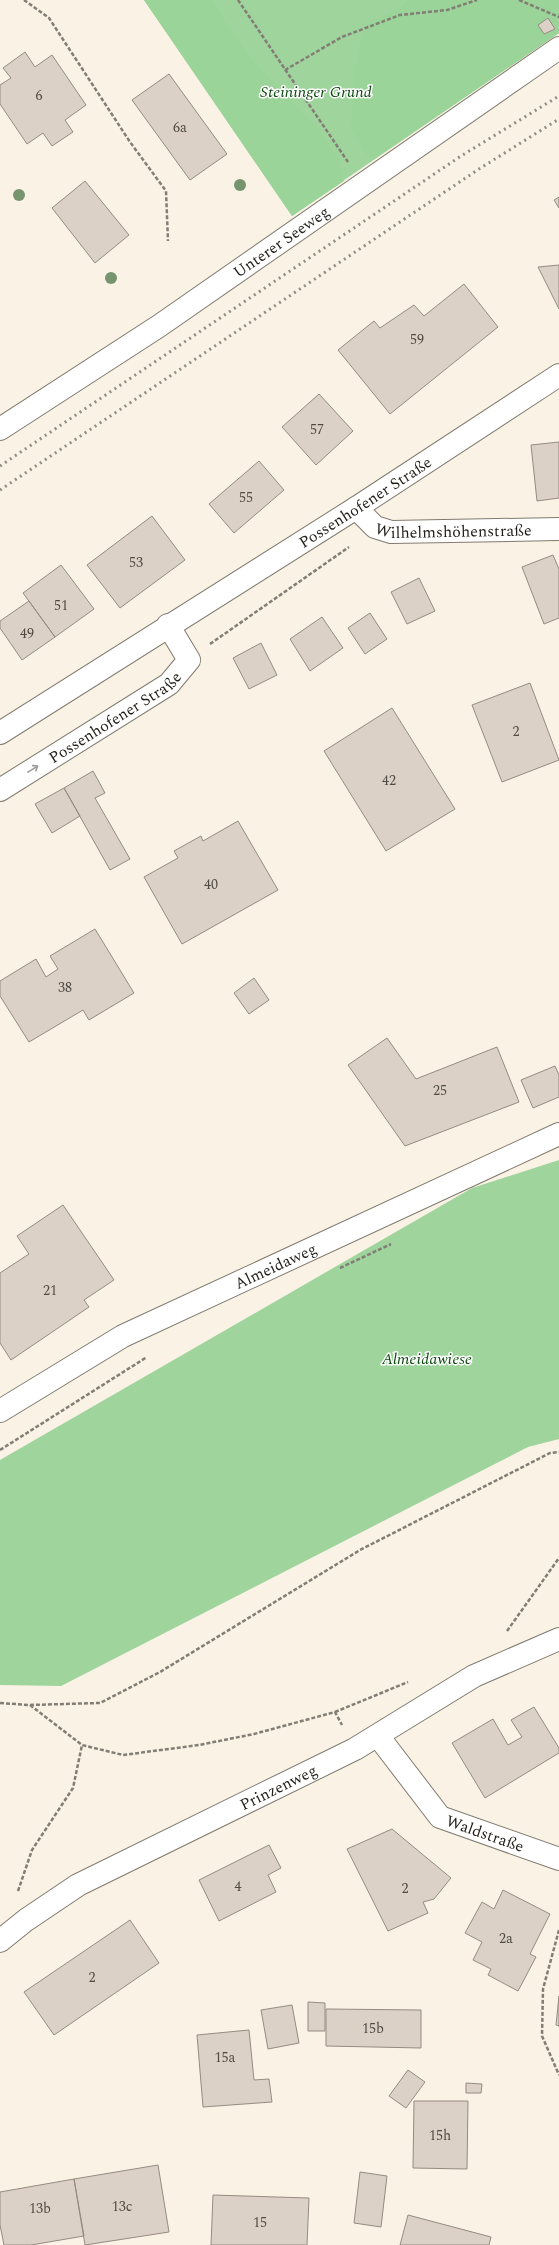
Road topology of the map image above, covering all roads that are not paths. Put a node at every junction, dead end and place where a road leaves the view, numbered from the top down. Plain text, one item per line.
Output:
1 (559, 48) edge
2 (559, 375) edge
3 (0, 429) edge
4 (356, 508) junction
5 (559, 529) edge
6 (168, 625) junction
7 (0, 733) edge
8 (0, 790) edge
9 (559, 1134) edge
10 (0, 1411) edge
11 (559, 1638) edge
12 (378, 1736) junction
13 (559, 1859) edge
14 (0, 1941) edge

1 - 3 street, Unterer Seeweg
2 - 4 street, Possenhofener Straße
4 - 5 street, Wilhelmshöhenstraße
4 - 6 street, Possenhofener Straße
6 - 7 street, Possenhofener Straße
8 -> 6 street, Possenhofener Straße
9 - 10 street, Almeidaweg
11 - 12 street, Prinzenweg
12 - 13 street, Waldstraße
12 - 14 street, Prinzenweg

